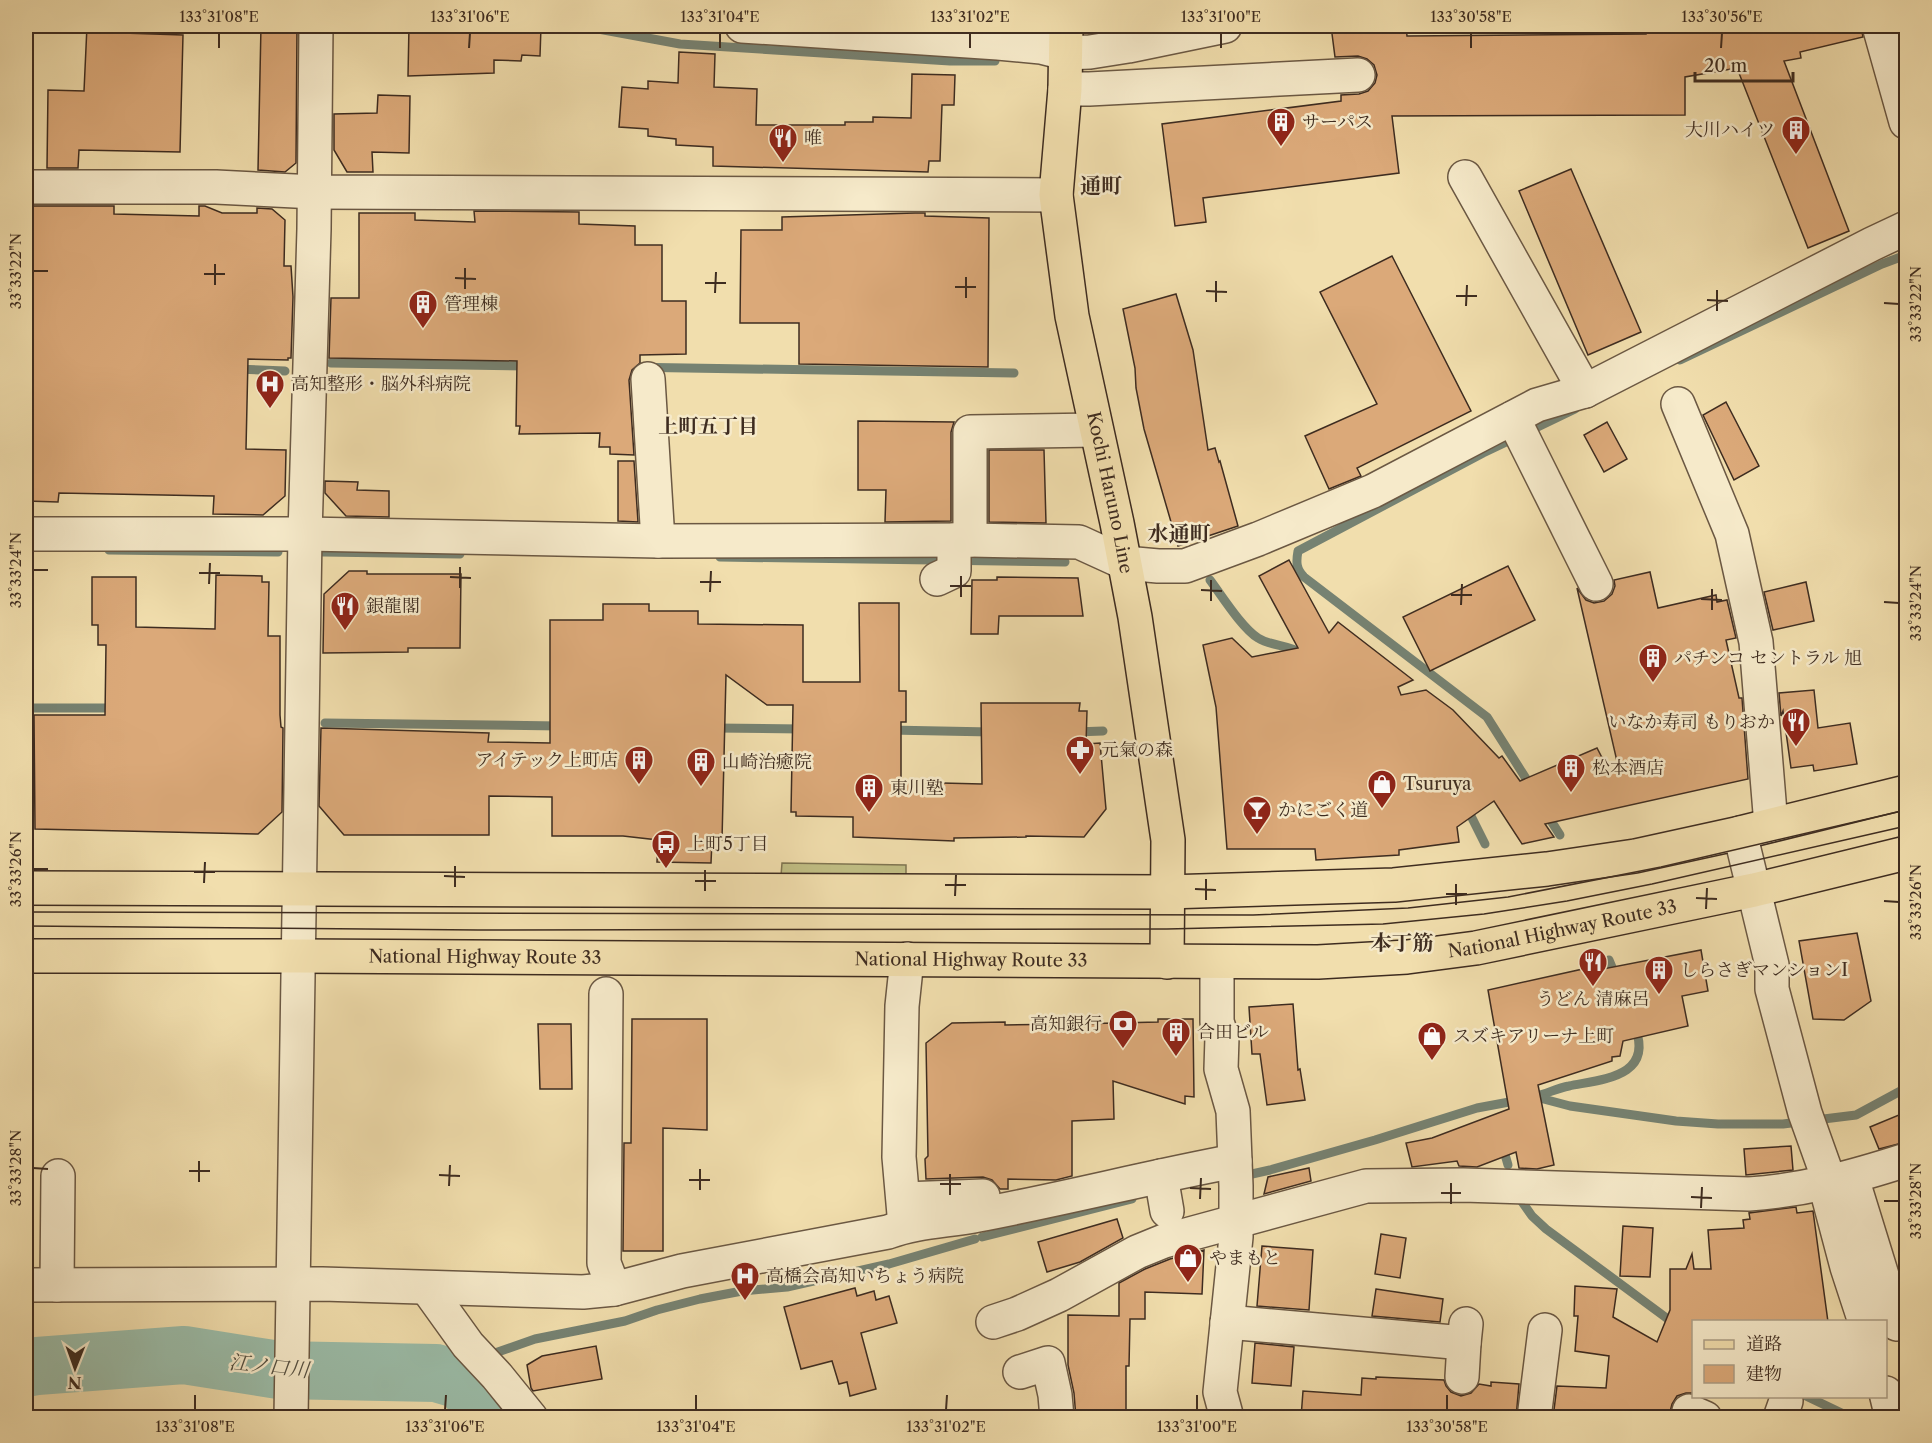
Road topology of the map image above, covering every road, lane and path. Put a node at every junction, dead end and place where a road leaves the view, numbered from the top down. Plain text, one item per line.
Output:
1 (316, 26) edge
2 (742, 26) edge
3 (1225, 26) edge
4 (1880, 26) edge
5 (1065, 39) edge
6 (1358, 75) dead end
7 (1065, 89) junction
8 (1906, 122) edge
9 (1465, 177) dead end
10 (26, 187) edge
11 (315, 192) junction
12 (1056, 195) junction
13 (1906, 228) edge
14 (648, 379) dead end
15 (1585, 391) junction
16 (1678, 404) dead end
17 (1513, 418) junction
18 (1096, 430) junction
19 (26, 534) edge
20 (305, 534) junction
21 (658, 541) junction
22 (954, 557) junction
23 (1125, 563) junction
24 (1596, 584) dead end
25 (1906, 792) edge
26 (1771, 825) junction
27 (1740, 833) junction
28 (1906, 853) edge
29 (26, 888) edge
30 (301, 890) junction
31 (1754, 891) junction
32 (1167, 892) junction
33 (26, 956) edge
34 (299, 956) junction
35 (908, 959) junction
36 (1167, 962) junction
37 (1217, 962) junction
38 (606, 994) dead end
39 (1906, 1160) edge
40 (1236, 1171) junction
41 (58, 1176) dead end
42 (1161, 1176) junction
43 (1836, 1181) junction
44 (1009, 1195) dead end
45 (1167, 1211) dead end
46 (904, 1212) junction
47 (1236, 1223) junction
48 (293, 1284) junction
49 (41, 1285) edge
50 (427, 1288) junction
51 (614, 1289) junction
52 (1884, 1320) edge
53 (993, 1322) dead end
54 (1227, 1322) junction
55 (1545, 1330) dead end
56 (1020, 1372) dead end
57 (1462, 1377) dead end
58 (1887, 1397) edge
59 (291, 1410) edge
60 (531, 1418) edge
61 (1057, 1418) edge
62 (1227, 1418) edge
63 (1534, 1418) edge
64 (1892, 1418) edge

1 - 11 street
2 - 5 street
3 - 5 street
4 - 8 street
5 - 7 main road, Kochi Haruno Line
6 - 7 street
7 - 12 main road, Kochi Haruno Line
9 - 15 street
10 - 11 street
11 - 12 street
11 - 20 street
12 - 18 main road, Kochi Haruno Line
13 - 15 street
14 - 21 street
15 - 17 street
16 - 26 street
17 - 23 street
17 - 24 street
18 - 22 street
18 - 23 main road, Kochi Haruno Line
19 - 20 street
20 - 21 street
20 - 30 street
21 - 22 street
22 - 23 street
23 - 32 main road, Kochi Haruno Line
25 - 26 main road
26 - 27 main road
27 - 31 street
27 - 32 main road
28 - 31 main road, National Highway Route 33
29 - 30 main road
30 - 32 main road
30 - 34 street
31 - 37 main road, National Highway Route 33
31 - 43 street
32 - 36 main road, Kochi Haruno Line
33 - 34 main road, National Highway Route 33
34 - 35 main road, National Highway Route 33
34 - 48 street
35 - 36 main road, National Highway Route 33
35 - 46 street
36 - 37 main road, National Highway Route 33
37 - 40 street
38 - 51 street
39 - 43 street
40 - 42 street
40 - 47 street
41 - 49 street
42 - 45 street
42 - 46 street
43 - 47 street
43 - 52 street
44 - 46 street
46 - 51 street
47 - 53 street
47 - 54 street
48 - 49 street
48 - 50 street
48 - 59 street
50 - 51 street
50 - 60 street
54 - 57 street
54 - 62 street
55 - 63 street
56 - 61 street
58 - 64 street

